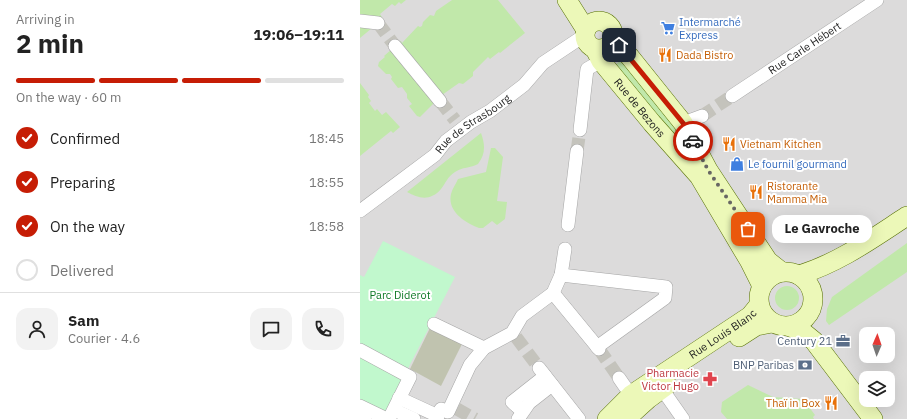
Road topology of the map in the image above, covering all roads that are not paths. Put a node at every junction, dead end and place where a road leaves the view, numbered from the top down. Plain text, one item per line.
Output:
1 (567, 0) edge
2 (582, 0) edge
3 (874, 1) edge
4 (360, 20) edge
5 (378, 23) tunnel mouth
6 (593, 39) junction
7 (395, 46) tunnel mouth
8 (732, 96) tunnel mouth
9 (440, 101) tunnel mouth
10 (702, 116) tunnel mouth
11 (683, 123) junction
12 (580, 130) tunnel mouth
13 (577, 151) tunnel mouth
14 (360, 211) edge
15 (907, 216) edge
16 (568, 225) dead end
17 (859, 248) junction
18 (565, 249) dead end
19 (791, 273) junction
20 (561, 275) junction
21 (762, 286) junction
22 (553, 293) junction
23 (814, 294) junction
24 (760, 305) junction
25 (810, 314) junction
26 (434, 324) dead end
27 (781, 325) junction
28 (814, 341) junction
29 (484, 348) junction
30 (360, 350) edge
31 (619, 378) tunnel mouth
32 (662, 389) junction
33 (360, 406) edge
34 (634, 411) edge
35 (384, 414) edge
36 (520, 415) edge
37 (360, 417) edge
38 (437, 418) edge
39 (414, 419) edge
40 (580, 419) edge
41 (607, 419) edge
42 (683, 419) edge
43 (873, 419) edge

1 - 6 main road, Rue de Bezons
2 - 6 main road, Rue de Bezons
3 - 8 street, Rue Carle Hébert
4 - 5 street
6 - 11 main road, Rue de Bezons
6 - 12 street
6 - 14 street, Rue de Strasbourg
6 - 21 main road, Rue de Bezons
7 - 9 street
10 - 11 street
11 - 19 main road, Rue de Bezons
13 - 16 street
15 - 17 main road
17 - 19 main road
17 - 23 main road
18 - 20 street
19 - 21 main road
19 - 23 main road
20 - 22 street
20 - 22 street
21 - 24 main road
22 - 29 street
23 - 25 main road
24 - 27 main road
24 - 34 main road, Rue Louis Blanc
25 - 27 main road
25 - 28 main road
26 - 29 street
27 - 28 main road
27 - 32 main road, Rue Louis Blanc
28 - 43 main road
29 - 38 street
30 - 35 street
31 - 34 street
32 - 34 main road, Rue Louis Blanc
32 - 42 street
33 - 35 street
34 - 41 main road, Rue Louis Blanc
35 - 37 street
35 - 38 street
35 - 39 street
36 - 40 street

